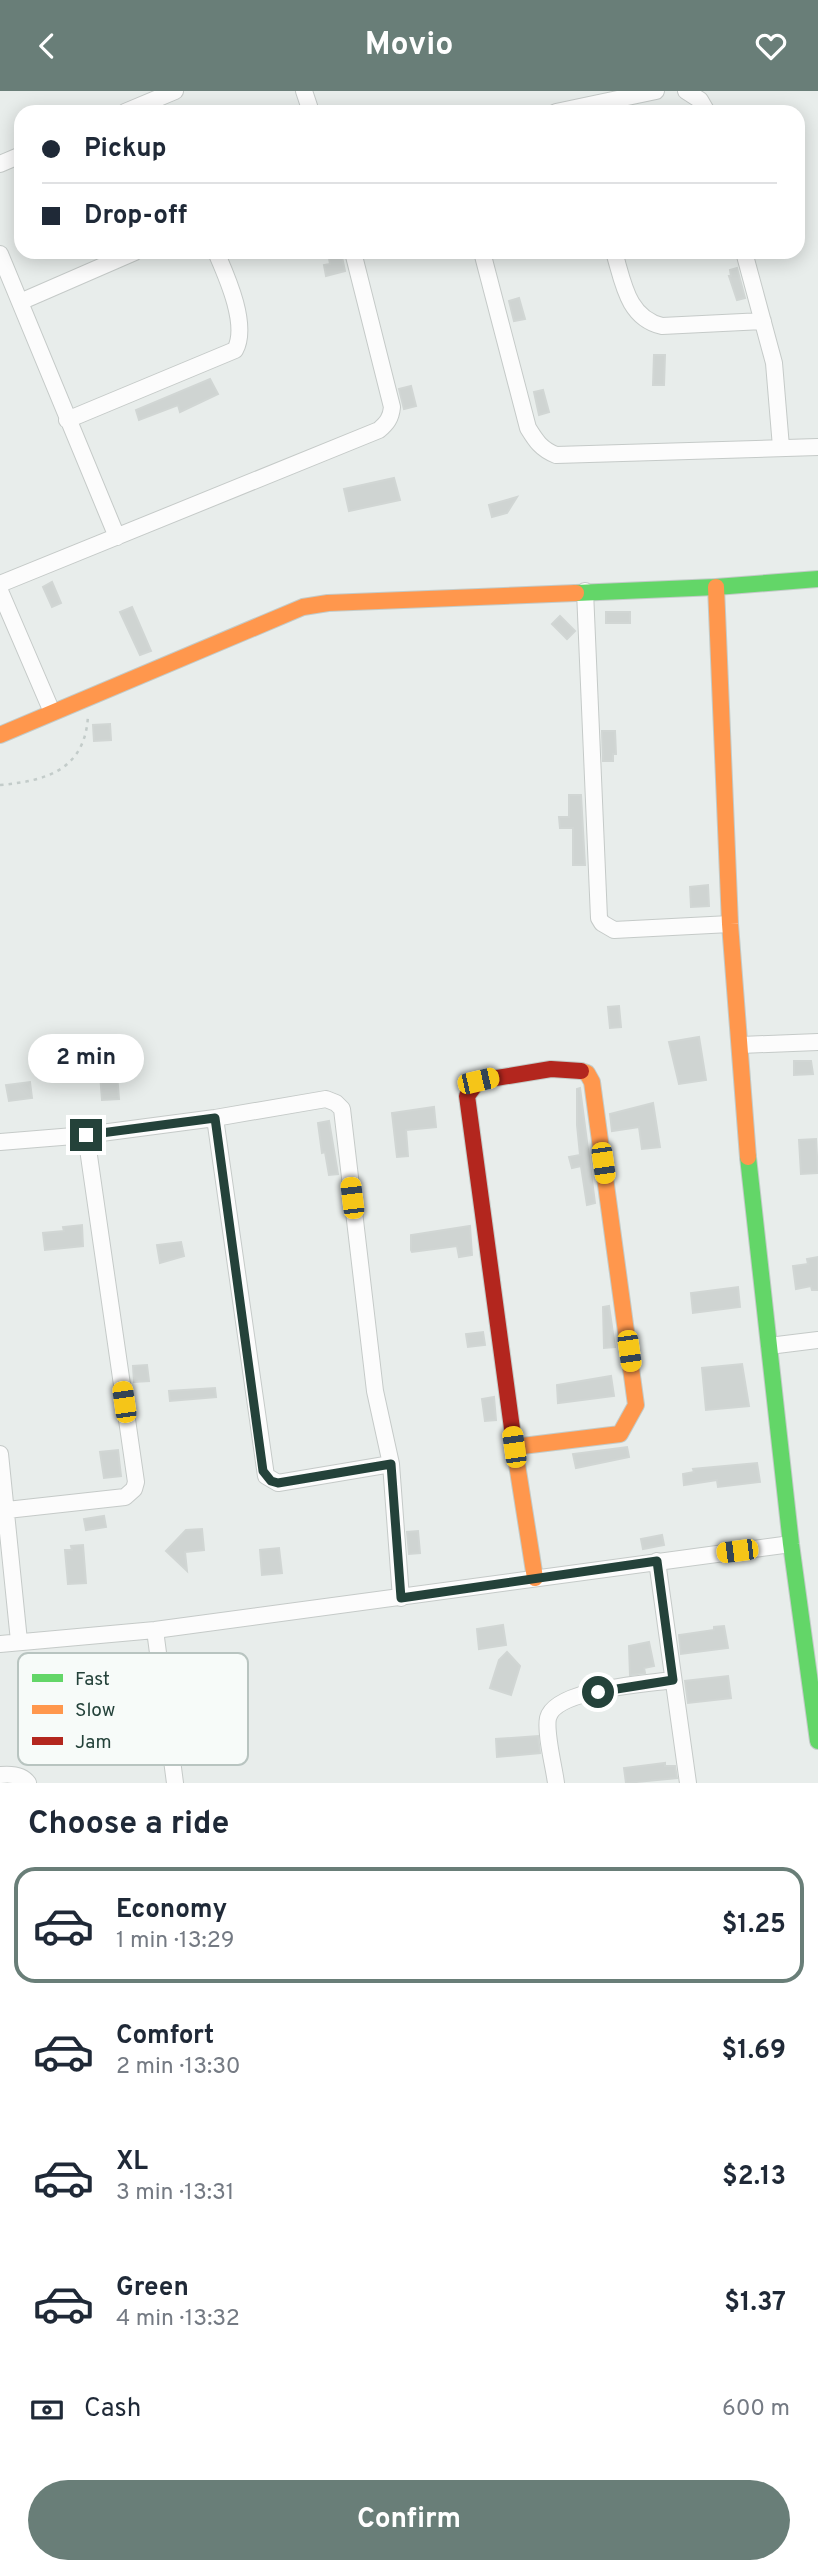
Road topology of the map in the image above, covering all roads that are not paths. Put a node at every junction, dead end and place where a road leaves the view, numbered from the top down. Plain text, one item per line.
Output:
1 (176, 91) edge
2 (656, 91) edge
3 (686, 91) edge
4 (142, 105) edge
5 (591, 105) edge
6 (703, 105) edge
7 (0, 254) edge
8 (119, 259) edge
9 (219, 259) edge
10 (355, 259) edge
11 (484, 259) edge
12 (616, 259) edge
13 (746, 259) edge
14 (20, 302) junction
15 (763, 321) junction
16 (67, 419) junction
17 (781, 447) junction
18 (818, 447) edge
19 (117, 537) junction
20 (818, 579) edge
21 (0, 585) edge
22 (716, 587) junction
23 (0, 591) edge
24 (585, 591) junction
25 (52, 712) junction
26 (0, 735) edge
27 (730, 924) junction
28 (818, 1042) edge
29 (741, 1045) junction
30 (215, 1118) junction
31 (86, 1135) junction
32 (0, 1142) edge
33 (818, 1340) edge
34 (769, 1346) junction
35 (514, 1447) junction
36 (0, 1454) edge
37 (391, 1464) junction
38 (7, 1510) junction
39 (791, 1544) junction
40 (657, 1561) junction
41 (535, 1578) junction
42 (401, 1598) junction
43 (155, 1630) junction
44 (19, 1641) junction
45 (0, 1644) edge
46 (158, 1653) edge
47 (673, 1680) junction
48 (818, 1741) edge
49 (173, 1765) edge
50 (0, 1775) edge
51 (28, 1783) edge
52 (175, 1783) edge
53 (556, 1783) edge
54 (688, 1783) edge

1 - 4 street
2 - 5 street
3 - 6 street
7 - 14 street
8 - 14 street
9 - 16 street
10 - 19 street
11 - 17 street
12 - 15 street
13 - 15 street
14 - 16 street
15 - 17 street
16 - 19 street
17 - 18 street
19 - 21 street
20 - 22 street
22 - 24 street
22 - 27 street
23 - 25 street
24 - 25 street
24 - 27 street
25 - 26 street
27 - 29 street
28 - 29 street
29 - 34 street
30 - 31 street
30 - 37 street
30 - 37 street
31 - 32 street
31 - 38 street
33 - 34 street
34 - 39 street
35 - 35 street
35 - 41 street
36 - 38 street
37 - 42 street
38 - 44 street
39 - 40 street
39 - 48 street
40 - 41 street
40 - 47 street
41 - 42 street
42 - 43 street
43 - 44 street
43 - 46 street
44 - 45 street
47 - 53 street
47 - 54 street
49 - 52 street
50 - 51 street

